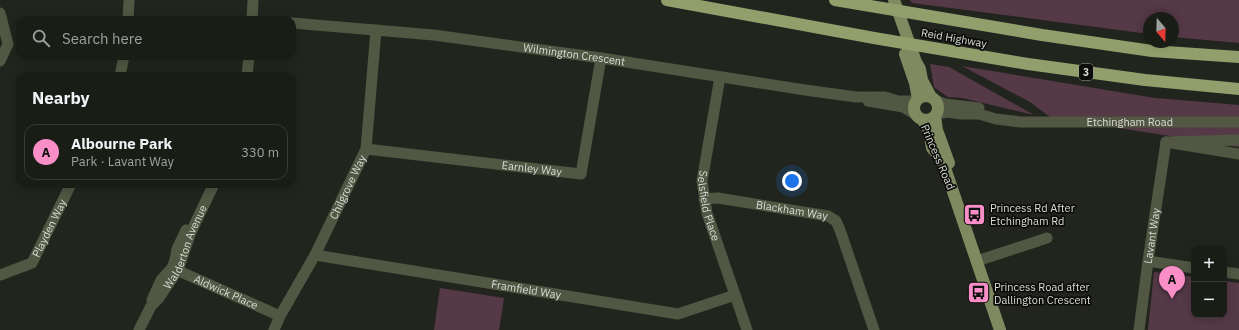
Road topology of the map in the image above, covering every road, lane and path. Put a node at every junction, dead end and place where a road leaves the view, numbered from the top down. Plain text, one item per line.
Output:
1 (129, 0) edge
2 (253, 0) edge
3 (667, 0) edge
4 (835, 0) edge
5 (887, 0) edge
6 (894, 0) edge
7 (0, 13) edge
8 (128, 16) edge
9 (252, 16) edge
10 (296, 23) edge
11 (376, 30) junction
12 (1239, 57) edge
13 (601, 58) junction
14 (123, 60) edge
15 (249, 60) edge
16 (0, 61) edge
17 (121, 72) edge
18 (247, 72) edge
19 (720, 77) junction
20 (1239, 89) edge
21 (856, 97) junction
22 (925, 99) junction
23 (936, 115) junction
24 (919, 117) junction
25 (1021, 122) junction
26 (1239, 122) edge
27 (1239, 140) edge
28 (1166, 142) junction
29 (366, 149) junction
30 (1239, 154) edge
31 (69, 188) edge
32 (208, 188) edge
33 (212, 188) edge
34 (704, 199) junction
35 (202, 204) junction
36 (1047, 238) dead end
37 (315, 255) junction
38 (979, 260) junction
39 (1148, 261) junction
40 (1191, 268) edge
41 (175, 269) junction
42 (1227, 272) edge
43 (1239, 274) edge
44 (0, 275) edge
45 (735, 295) junction
46 (280, 316) junction
47 (139, 330) edge
48 (274, 330) edge
49 (747, 330) edge
50 (874, 330) edge
51 (1000, 330) edge
52 (1006, 330) edge
53 (1139, 330) edge

1 - 8 street
2 - 9 street
3 - 20 highway, Reid Highway / 3
4 - 12 highway, Reid Highway
5 - 22 main road
6 - 22 main road
7 - 16 street
10 - 11 street, Wilmington Crescent
11 - 13 street, Wilmington Crescent
11 - 29 street, Chilgrove Way
13 - 19 street, Wilmington Crescent
13 - 29 street, Earnley Way
14 - 17 street
15 - 18 street
19 - 21 street, Wilmington Crescent
19 - 34 street, Selsfield Place
21 - 22 street, Wilmington Crescent
21 - 24 street, Wilmington Crescent
22 - 23 main road
22 - 24 main road
22 - 25 street, Etchingham Road
23 - 24 main road
23 - 25 street, Etchingham Road
23 - 38 main road, Princess Road
24 - 38 main road, Princess Road
25 - 26 street, Etchingham Road
27 - 28 street, Etchingham Road
28 - 30 street, Etchingham Road
28 - 39 street, Lavant Way
29 - 37 street, Chilgrove Way
31 - 44 street, Playden Way
32 - 35 street, Walderton Avenue
33 - 35 street, Walderton Avenue
34 - 45 street, Selsfield Place
34 - 50 street, Blackham Way
35 - 41 street, Walderton Avenue
36 - 38 street
37 - 45 street, Framfield Way
37 - 46 street, Chilgrove Way
38 - 51 main road, Princess Road
38 - 52 main road, Princess Road
39 - 40 street
39 - 53 street, Lavant Way
41 - 46 street, Aldwick Place
41 - 47 street, Walderton Avenue
42 - 43 street
45 - 49 street, Selsfield Place
46 - 48 street, Chilgrove Way

